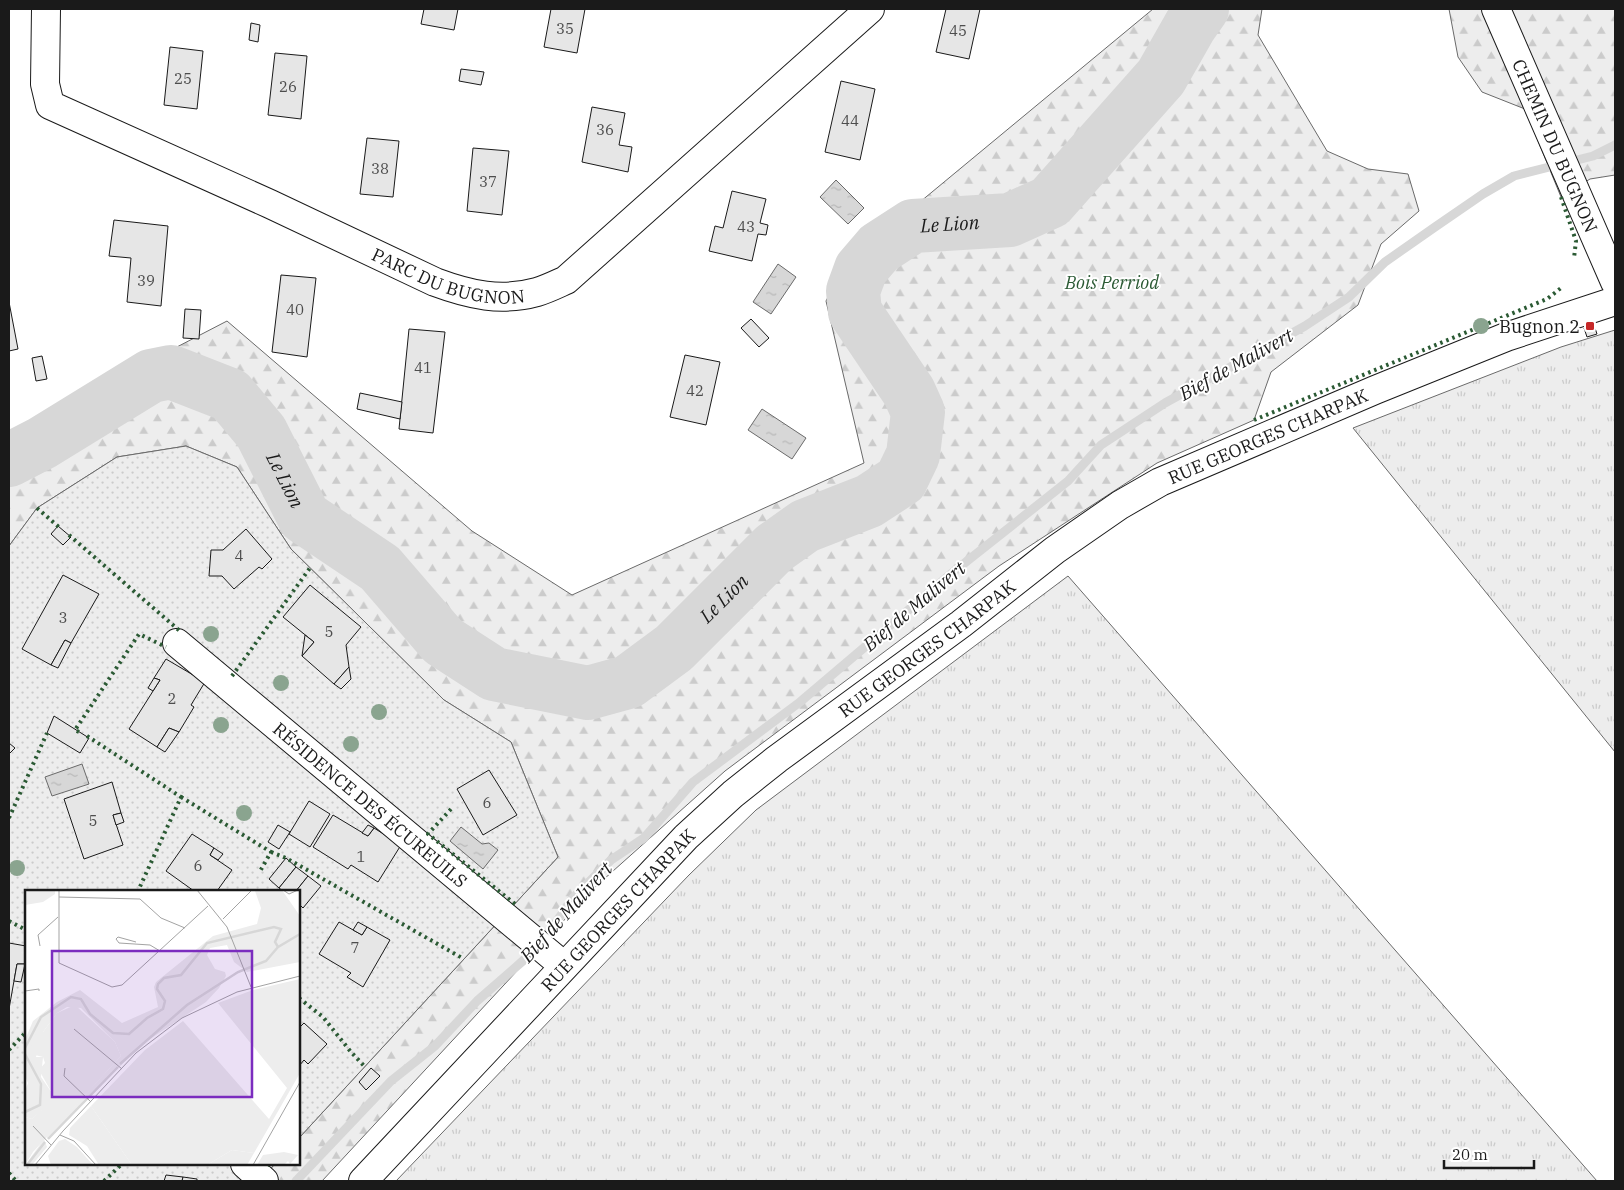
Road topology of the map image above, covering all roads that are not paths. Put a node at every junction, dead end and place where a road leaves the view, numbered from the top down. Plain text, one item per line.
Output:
1 (46, 9) edge
2 (870, 9) edge
3 (1496, 9) edge
4 (1615, 282) edge
5 (1615, 301) edge
6 (177, 643) dead end
7 (546, 951) junction
8 (246, 1165) edge
9 (264, 1181) edge
10 (363, 1181) edge

1 - 2 street, PARC DU BUGNON
3 - 4 street, CHEMIN DU BUGNON
5 - 7 street, RUE GEORGES CHARPAK
6 - 7 street, RÉSIDENCE DES ÉCUREUILS
7 - 10 street, RUE GEORGES CHARPAK
8 - 9 street

